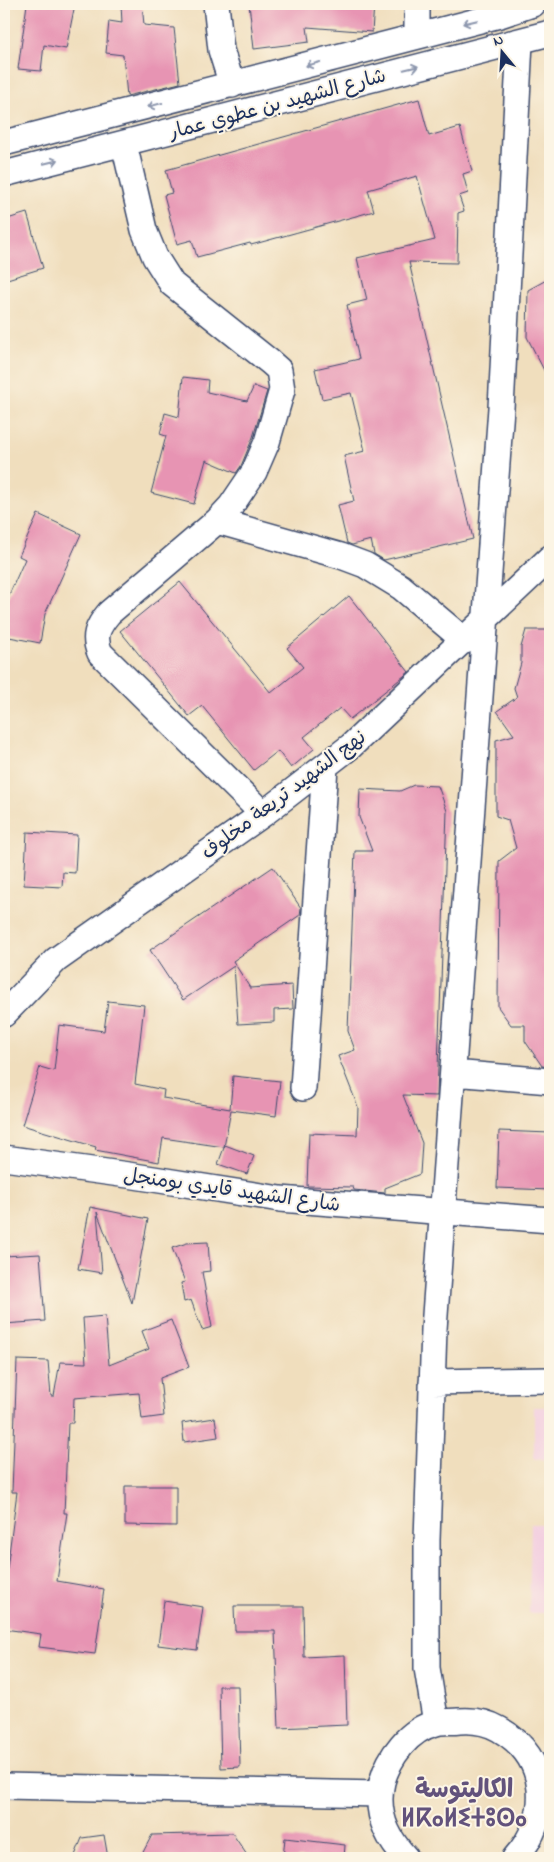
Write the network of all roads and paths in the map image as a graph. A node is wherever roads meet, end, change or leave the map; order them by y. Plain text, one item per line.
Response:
1 (216, 4) edge
2 (416, 4) edge
3 (533, 4) edge
4 (550, 33) edge
5 (417, 36) junction
6 (520, 42) junction
7 (232, 85) junction
8 (4, 143) edge
9 (124, 144) junction
10 (4, 174) edge
11 (217, 521) junction
12 (550, 558) edge
13 (485, 622) junction
14 (465, 641) junction
15 (324, 766) junction
16 (263, 814) junction
17 (4, 1014) edge
18 (453, 1073) junction
19 (550, 1081) edge
20 (303, 1088) dead end
21 (4, 1158) edge
22 (443, 1212) junction
23 (550, 1220) edge
24 (550, 1380) edge
25 (432, 1382) junction
26 (436, 1723) junction
27 (4, 1786) edge
28 (546, 1792) edge
29 (380, 1794) junction
30 (524, 1853) edge
31 (397, 1854) edge

1 - 7 street
2 - 5 street
3 -> 5 street, شارع الشهيد بن عطوي عمار
4 - 6 street, شارع الشهيد بن عطوي عمار
5 -> 7 street, شارع الشهيد بن عطوي عمار
9 -> 6 street, شارع الشهيد بن عطوي عمار
6 - 13 street
7 -> 8 street, شارع الشهيد بن عطوي عمار
10 -> 9 street, شارع الشهيد بن عطوي عمار
9 - 11 street
11 - 14 street
11 - 16 street
12 - 13 street, نهج الشهيد تريعة مخلوف
13 - 14 street, نهج الشهيد تريعة مخلوف
13 - 18 street
14 - 15 street, نهج الشهيد تريعة مخلوف
15 - 16 street, نهج الشهيد تريعة مخلوف
15 - 20 street
16 - 17 street, نهج الشهيد تريعة مخلوف
18 - 19 street
18 - 22 street
21 - 22 street, شارع الشهيد قايدي بومنجل
22 - 23 street, شارع الشهيد قايدي بومنجل
22 - 25 street
24 - 25 street
25 - 26 street
26 - 28 street
26 - 29 street
27 - 29 street
28 - 30 street
29 - 31 street

